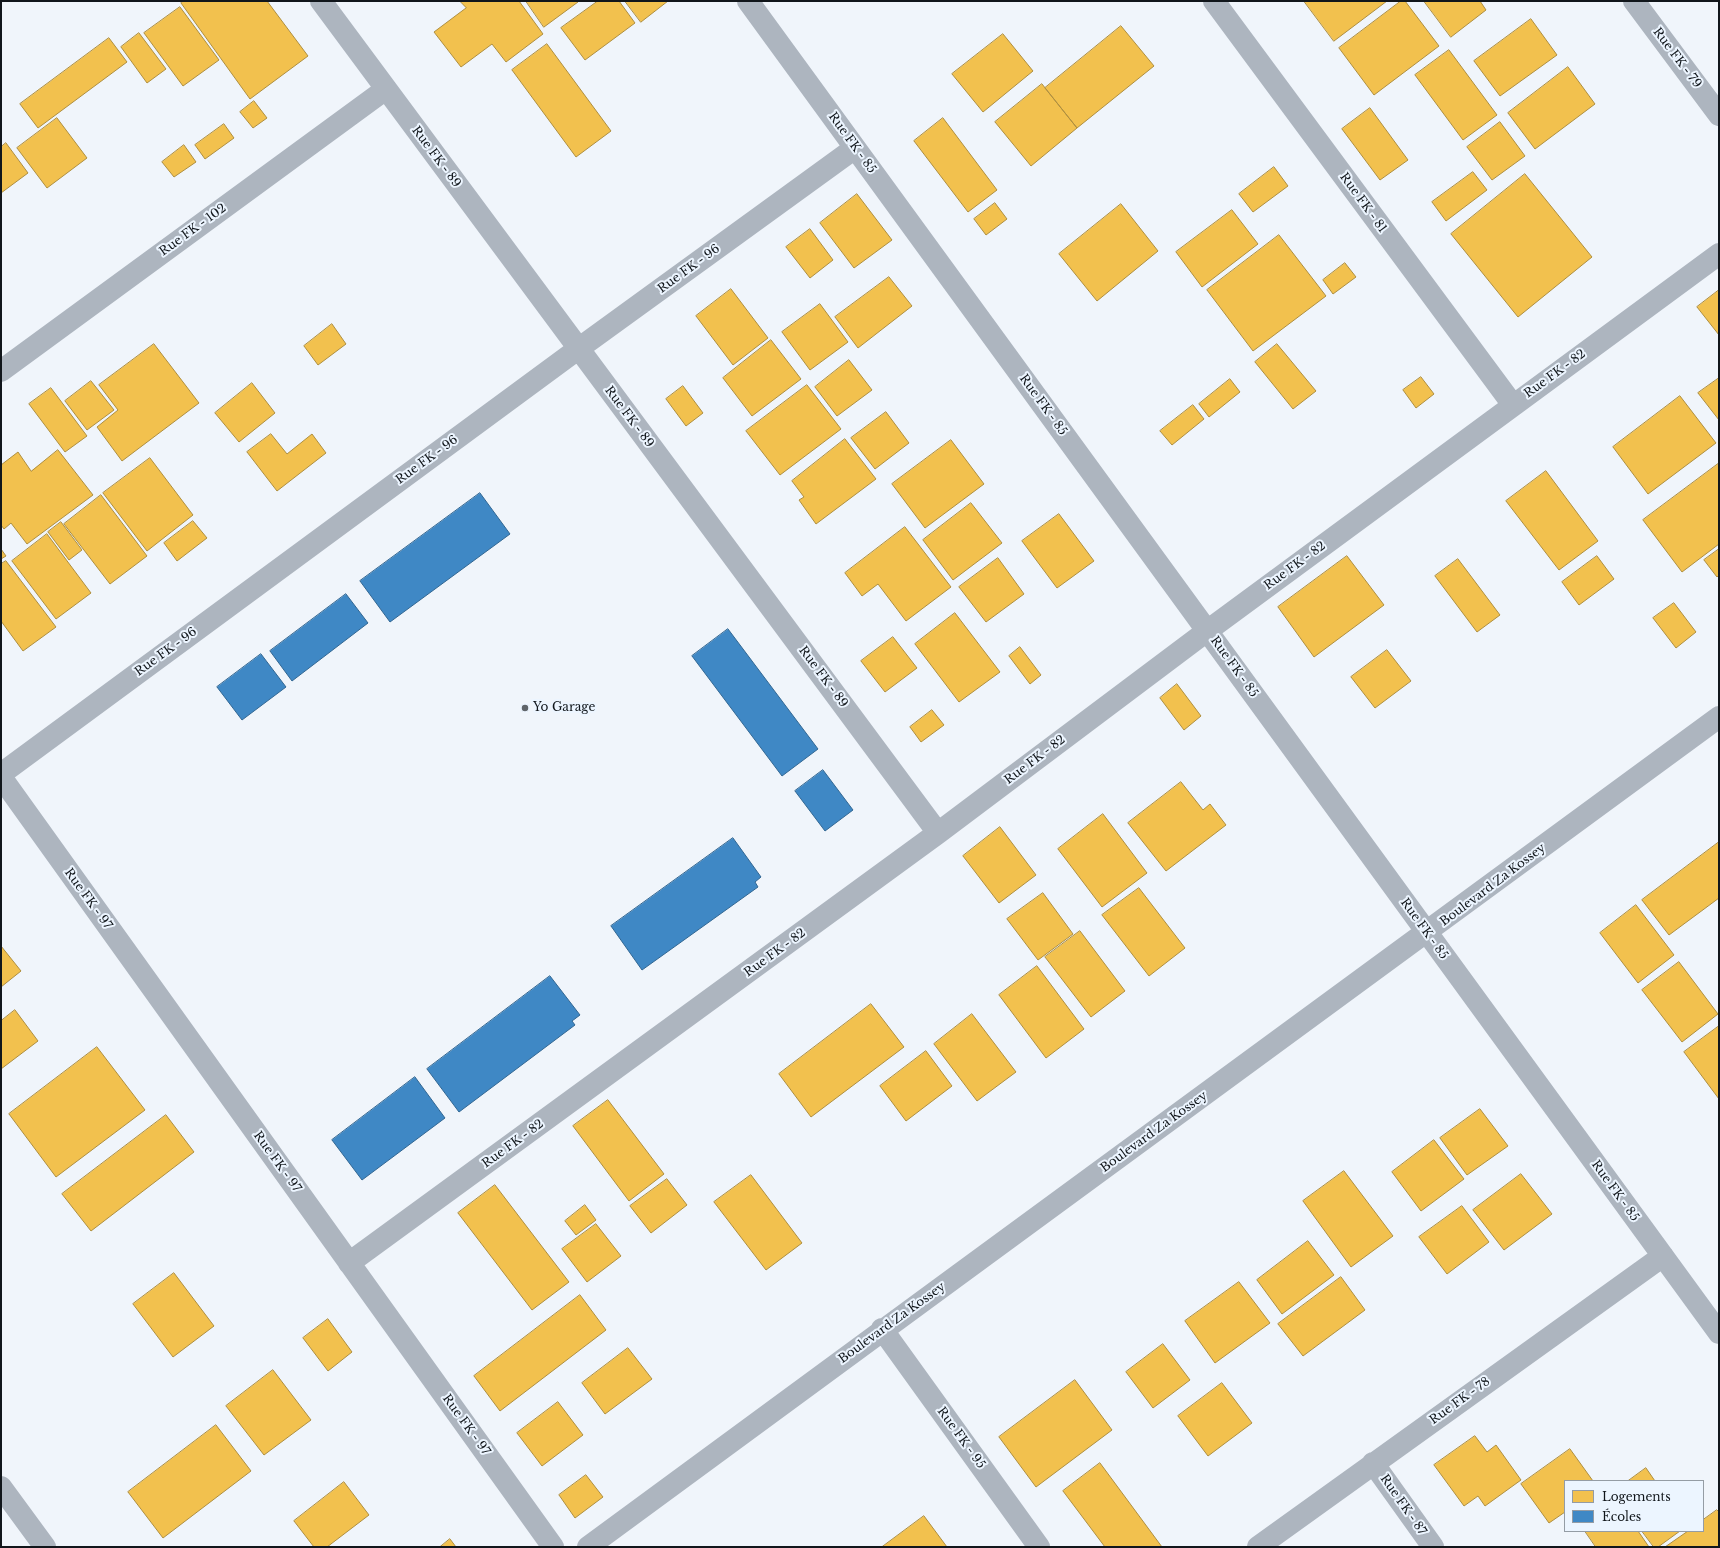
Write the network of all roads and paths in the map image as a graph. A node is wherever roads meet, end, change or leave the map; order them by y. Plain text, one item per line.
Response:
1 (321, 1) edge
2 (748, 1) edge
3 (1214, 1) edge
4 (1634, 1) edge
5 (386, 89) junction
6 (1719, 115) edge
7 (855, 148) junction
8 (1719, 254) edge
9 (578, 348) junction
10 (1, 371) edge
11 (1513, 405) junction
12 (1207, 631) junction
13 (1719, 718) edge
14 (1, 774) edge
15 (1, 777) edge
16 (938, 833) junction
17 (1428, 934) junction
18 (1663, 1256) junction
19 (349, 1263) junction
20 (882, 1330) junction
21 (1719, 1333) edge
22 (1373, 1463) junction
23 (1, 1487) edge
24 (45, 1547) edge
25 (553, 1547) edge
26 (588, 1547) edge
27 (1039, 1547) edge
28 (1258, 1547) edge
29 (1433, 1547) edge

1 - 5 street, Rue FK - 89
2 - 7 street, Rue FK - 85
3 - 11 street, Rue FK - 81
4 - 6 street, Rue FK - 79
5 - 9 street, Rue FK - 89
5 - 10 street, Rue FK - 102
7 - 9 street, Rue FK - 96
7 - 12 street, Rue FK - 85
8 - 11 street, Rue FK - 82
9 - 14 street, Rue FK - 96
9 - 16 street, Rue FK - 89
11 - 12 street, Rue FK - 82
12 - 16 street, Rue FK - 82
12 - 17 street, Rue FK - 85
13 - 17 street, Boulevard Za Kossey
15 - 19 street, Rue FK - 97
16 - 19 street, Rue FK - 82
17 - 18 street, Rue FK - 85
17 - 20 street, Boulevard Za Kossey
18 - 21 street, Rue FK - 85
18 - 22 street, Rue FK - 78
19 - 25 street, Rue FK - 97
20 - 26 street, Boulevard Za Kossey
20 - 27 street, Rue FK - 95
22 - 28 street, Rue FK - 78
22 - 29 street, Rue FK - 87
23 - 24 street

